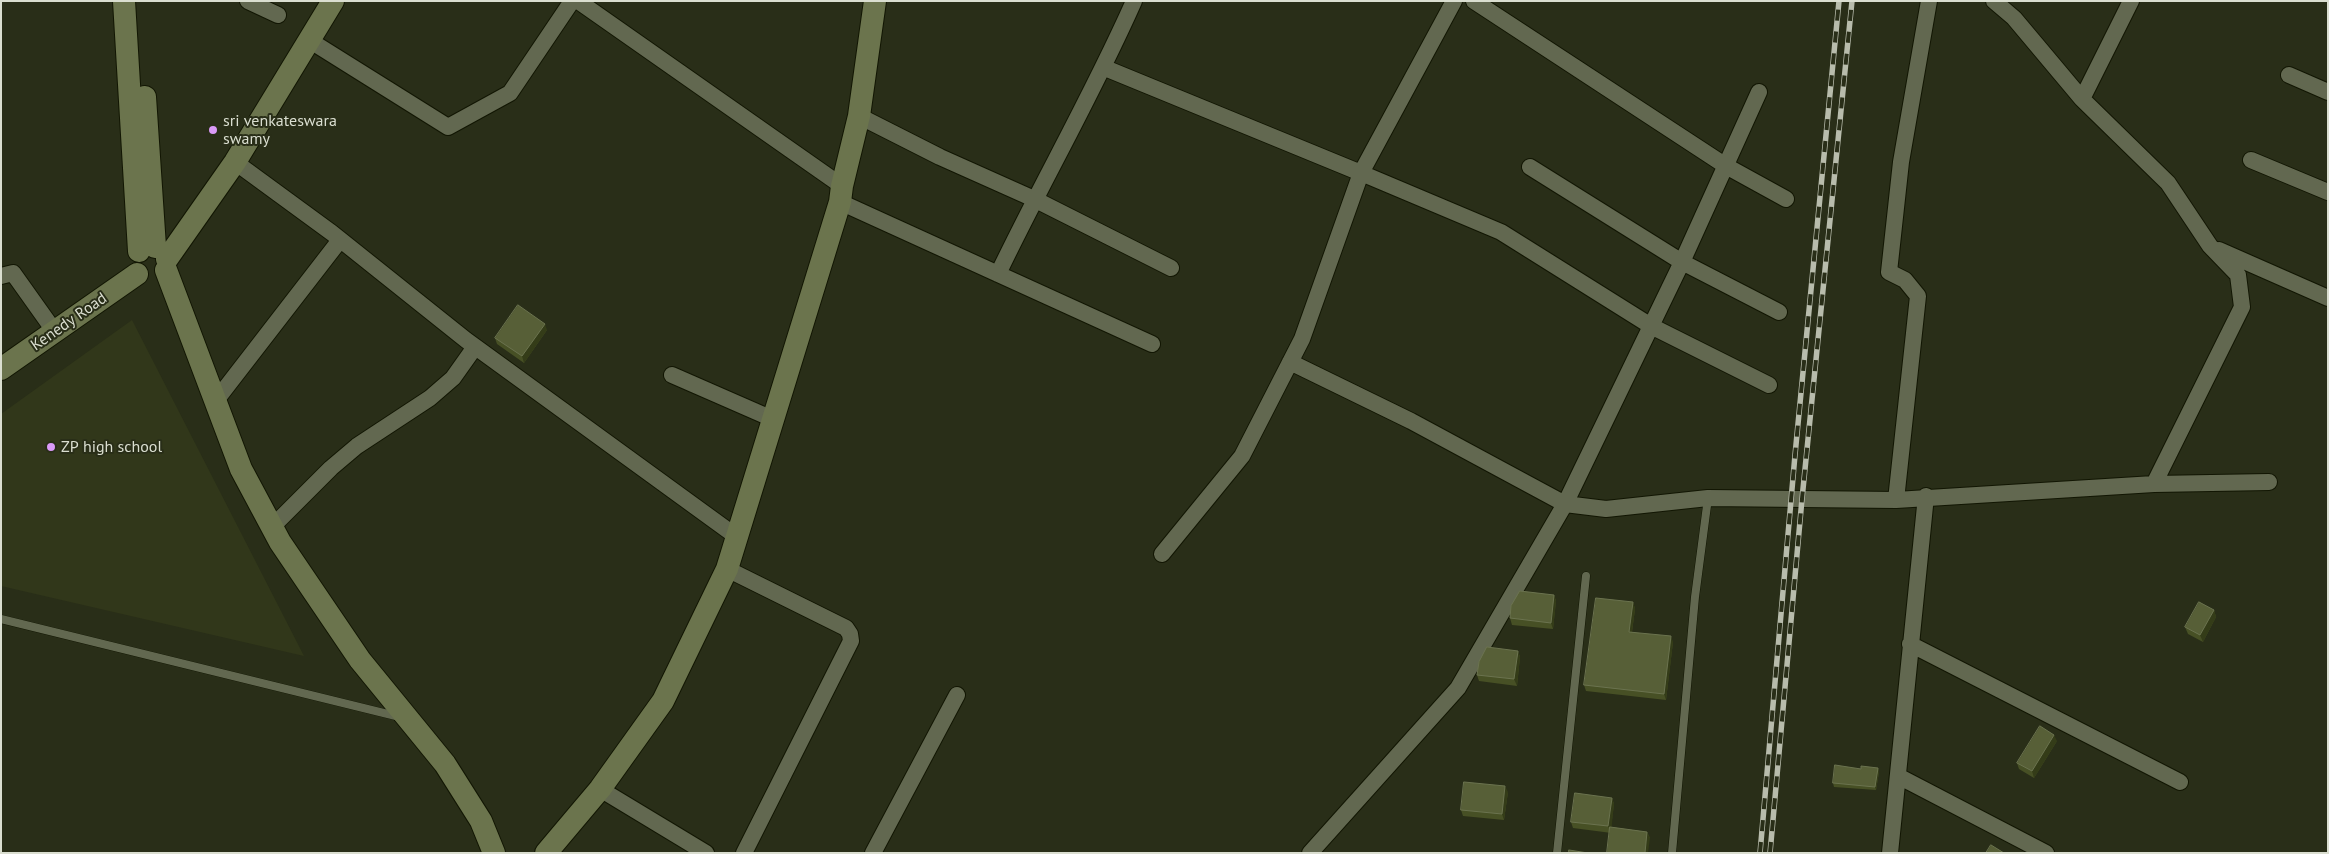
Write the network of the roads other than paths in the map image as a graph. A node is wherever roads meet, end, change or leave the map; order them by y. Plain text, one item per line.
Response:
1 (124, 1) edge
2 (139, 1) edge
3 (248, 1) edge
4 (333, 1) edge
5 (572, 1) edge
6 (578, 1) edge
7 (875, 1) edge
8 (1134, 1) edge
9 (1454, 1) edge
10 (1474, 1) edge
11 (1929, 1) edge
12 (1994, 1) edge
13 (2131, 1) edge
14 (278, 15) dead end
15 (309, 40) junction
16 (1105, 68) junction
17 (2290, 75) dead end
18 (1759, 92) dead end
19 (2328, 92) edge
20 (2082, 99) junction
21 (859, 116) junction
22 (2251, 160) dead end
23 (235, 162) junction
24 (1726, 166) junction
25 (1530, 167) dead end
26 (1361, 173) junction
27 (2328, 192) edge
28 (841, 194) junction
29 (1034, 199) junction
30 (1786, 199) dead end
31 (340, 240) junction
32 (2210, 246) junction
33 (157, 257) junction
34 (1682, 262) junction
35 (1171, 268) dead end
36 (998, 274) junction
37 (1, 276) edge
38 (2328, 298) edge
39 (1779, 312) dead end
40 (1651, 326) junction
41 (55, 332) junction
42 (1152, 344) dead end
43 (476, 347) junction
44 (1290, 362) junction
45 (1, 369) edge
46 (672, 375) dead end
47 (1769, 384) dead end
48 (214, 403) junction
49 (775, 420) junction
50 (2269, 482) dead end
51 (2154, 484) junction
52 (1926, 496) junction
53 (1708, 498) junction
54 (1896, 500) junction
55 (1565, 504) junction
56 (272, 527) junction
57 (737, 536) junction
58 (1162, 554) dead end
59 (727, 569) junction
60 (1586, 576) dead end
61 (1, 619) edge
62 (1910, 644) junction
63 (957, 695) dead end
64 (408, 719) junction
65 (1898, 776) junction
66 (2180, 782) dead end
67 (600, 789) junction
68 (494, 853) edge
69 (546, 853) edge
70 (706, 853) edge
71 (744, 853) edge
72 (873, 853) edge
73 (1310, 853) edge
74 (1557, 853) edge
75 (1672, 853) edge
76 (1890, 853) edge
77 (2046, 853) edge

1 - 33 street
2 - 33 street
3 - 14 street
4 - 15 street
5 - 15 street
6 - 28 street
7 - 21 street
8 - 16 street
9 - 26 street
10 - 24 street
11 - 54 street
12 - 20 street
13 - 20 street
15 - 23 street
16 - 26 street
16 - 29 street
17 - 19 street
18 - 24 street
20 - 32 street
21 - 28 street
21 - 29 street
22 - 27 street
23 - 31 street
23 - 33 street
24 - 30 street
24 - 34 street
25 - 34 street
26 - 40 street
26 - 44 street
28 - 36 street
28 - 49 street
29 - 35 street
29 - 36 street
31 - 43 street
31 - 48 street
32 - 38 street
32 - 51 street
33 - 41 street, Kenedy Road
33 - 48 street
34 - 39 street
34 - 40 street
36 - 42 street
37 - 41 street
40 - 47 street
40 - 55 street
41 - 45 street, Kenedy Road
43 - 56 street
43 - 57 street
44 - 55 street
44 - 58 street
46 - 49 street
48 - 56 street
49 - 57 street
50 - 51 street
51 - 52 street
52 - 54 street
52 - 62 street
53 - 54 street
53 - 55 street
53 - 75 lane
55 - 73 street
56 - 64 street
57 - 59 street
59 - 67 street
59 - 71 street
60 - 74 lane
61 - 64 lane
62 - 65 street
62 - 66 street
63 - 72 street
64 - 68 street
65 - 76 street
65 - 77 street
67 - 69 street
67 - 70 street

